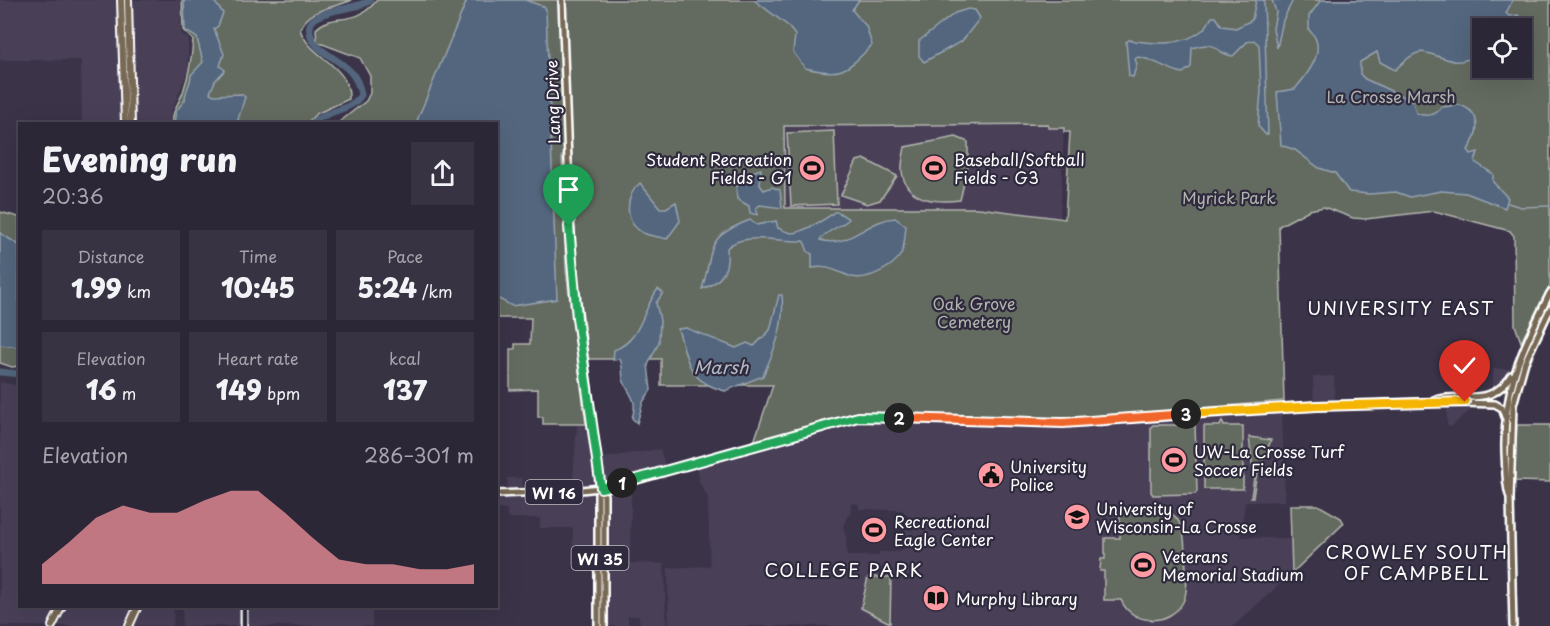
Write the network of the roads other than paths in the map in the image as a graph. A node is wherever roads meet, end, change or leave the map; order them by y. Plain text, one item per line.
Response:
1 (121, 0) edge
2 (128, 0) edge
3 (562, 0) edge
4 (129, 122) edge
5 (1550, 293) edge
6 (1550, 309) edge
7 (1515, 369) junction
8 (1489, 396) junction
9 (1510, 398) junction
10 (1430, 402) junction
11 (1486, 402) junction
12 (1505, 417) junction
13 (601, 490) junction
14 (498, 494) edge
15 (1510, 499) junction
16 (61, 608) edge
17 (137, 608) edge
18 (244, 608) edge
19 (52, 626) edge
20 (129, 626) edge
21 (244, 626) edge
22 (598, 626) edge
23 (604, 626) edge
24 (1513, 626) edge

1 - 4 highway
2 - 4 highway
3 - 13 main road, Lang Drive / WI 35
5 - 7 main road
6 - 9 main road
7 - 8 main road
7 - 9 main road
8 - 9 main road
8 - 10 main road
9 - 11 main road
9 - 12 main road
9 - 15 main road
10 - 11 main road, WI 16
10 - 13 main road, WI 16
11 - 12 main road
12 - 15 main road
13 - 14 main road, WI 16
13 - 22 main road, WI 35
13 - 23 main road, WI 35
15 - 24 main road
16 - 19 highway
17 - 20 highway
18 - 21 main road

